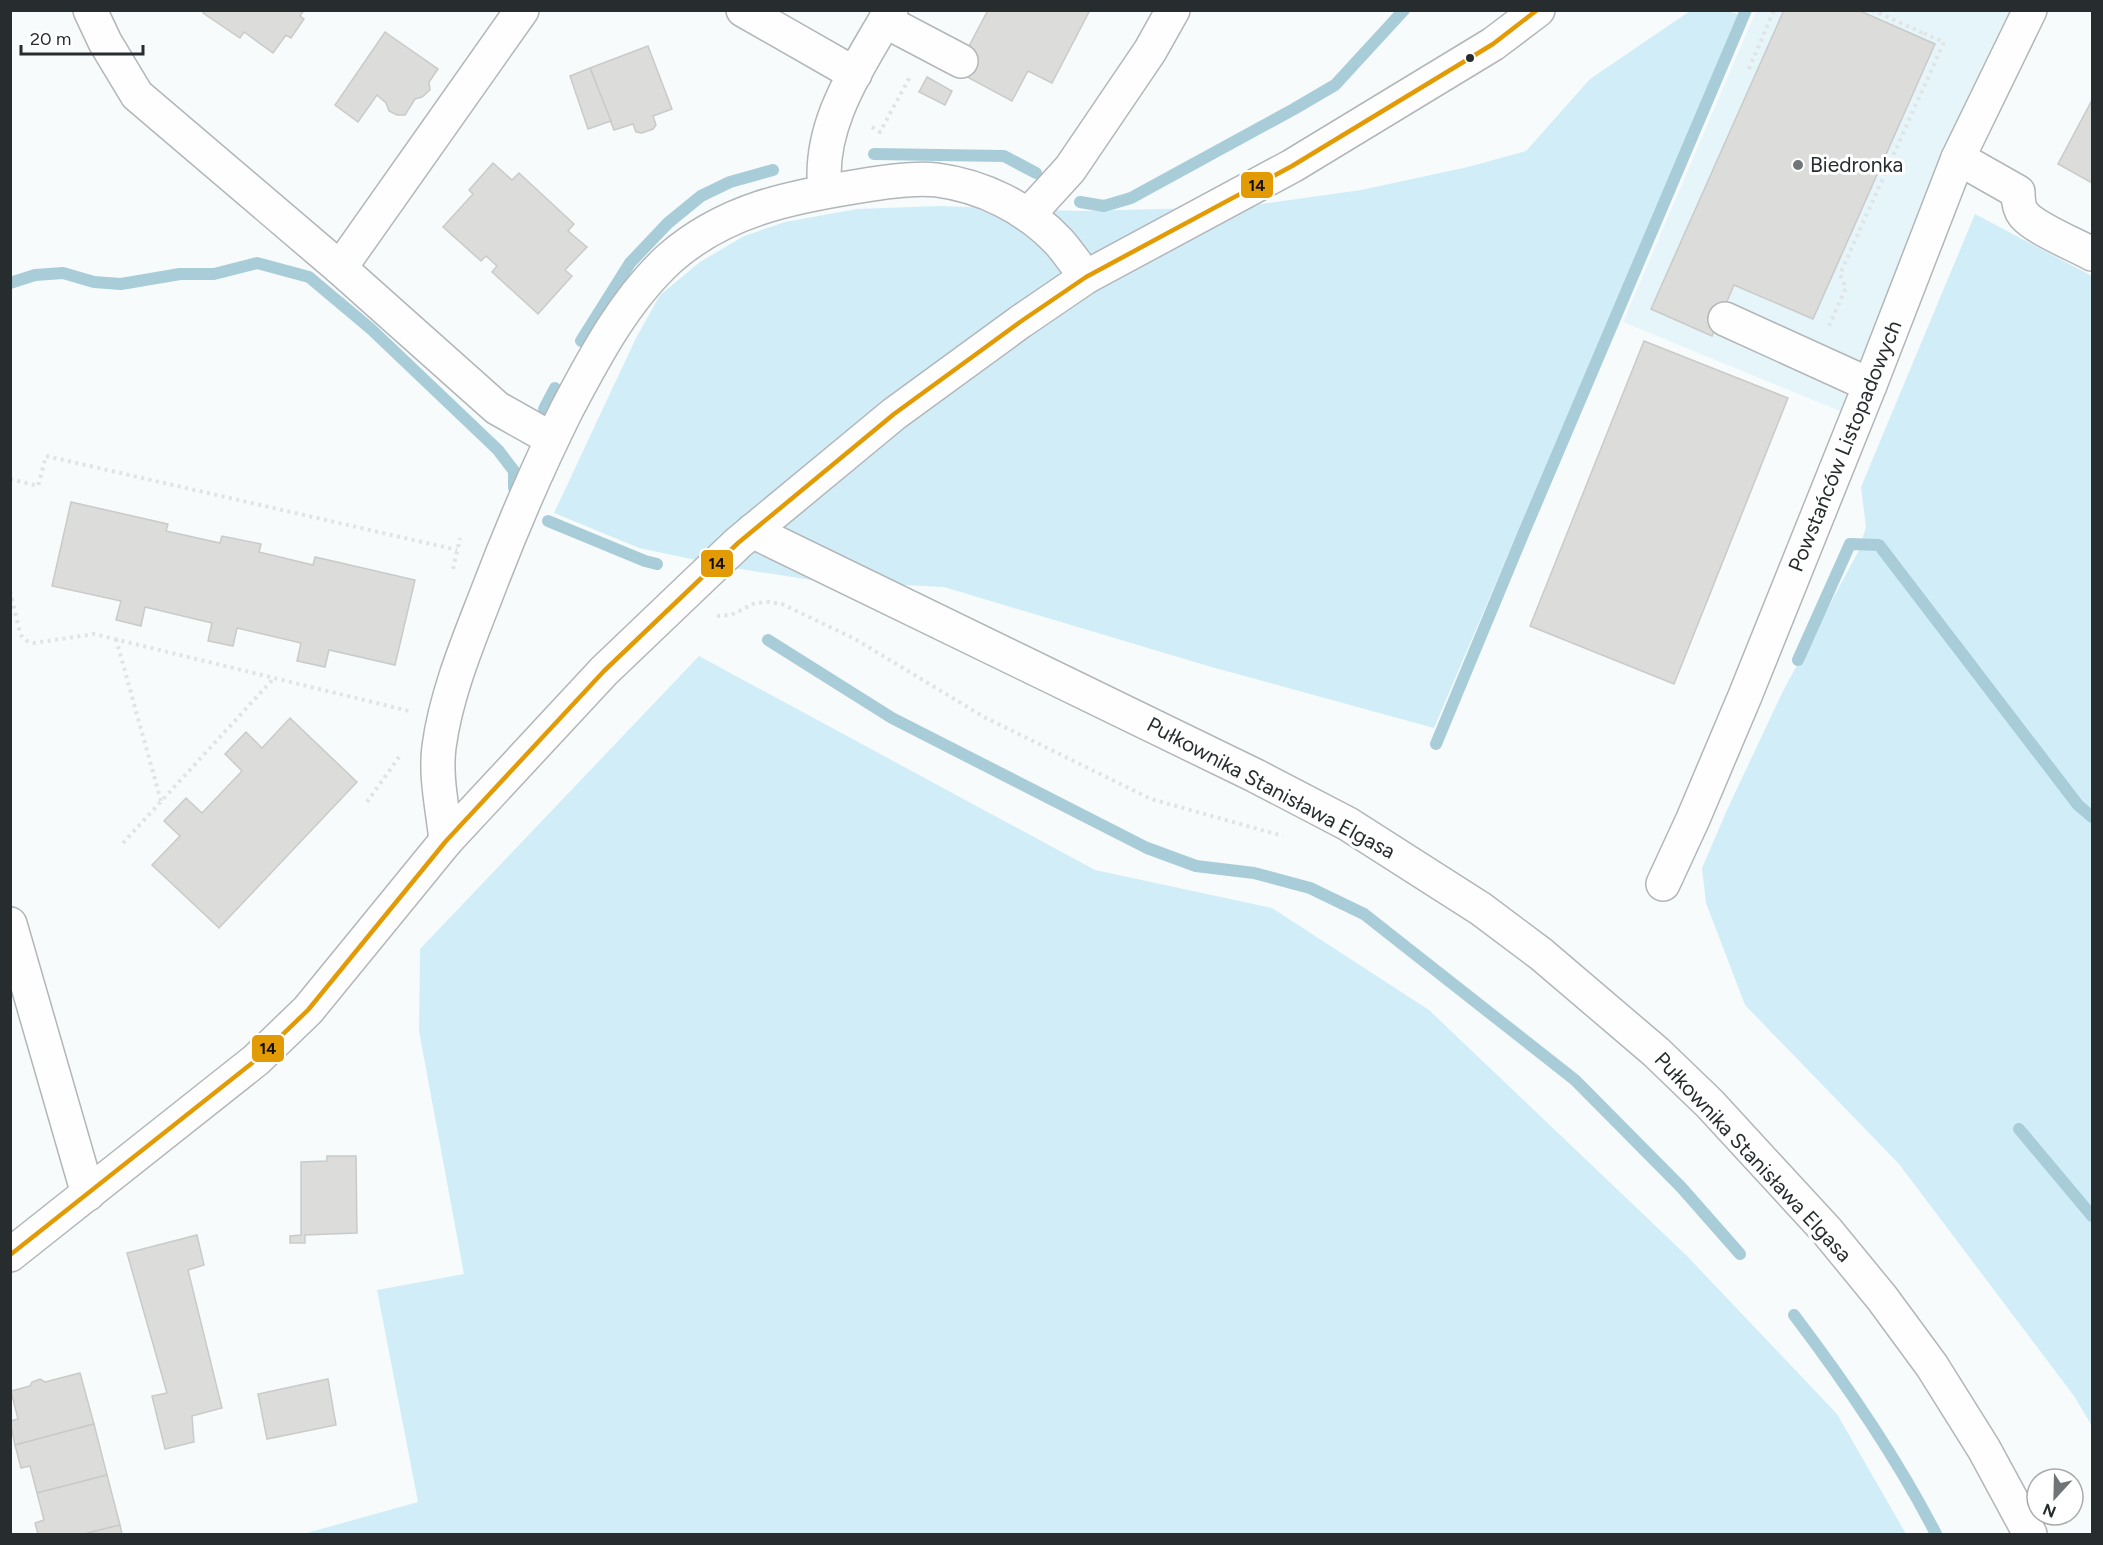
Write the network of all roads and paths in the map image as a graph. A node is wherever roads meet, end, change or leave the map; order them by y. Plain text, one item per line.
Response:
1 (90, 10) edge
2 (522, 10) edge
3 (743, 10) edge
4 (1173, 10) edge
5 (1538, 10) edge
6 (1774, 10) edge
7 (1872, 10) edge
8 (2021, 13) edge
9 (888, 16) edge
10 (961, 62) dead end
11 (1749, 69) dead end
12 (855, 74) junction
13 (1958, 158) junction
14 (825, 191) junction
15 (1028, 215) junction
16 (2092, 254) edge
17 (340, 268) junction
18 (1086, 277) junction
19 (1725, 320) dead end
20 (1814, 359) junction
21 (1870, 385) junction
22 (552, 439) junction
23 (10, 479) edge
24 (752, 531) junction
25 (457, 550) dead end
26 (10, 591) edge
27 (684, 595) junction
28 (116, 639) junction
29 (274, 678) junction
30 (418, 713) dead end
31 (161, 802) junction
32 (1293, 840) dead end
33 (446, 841) junction
34 (123, 843) dead end
35 (1663, 884) dead end
36 (10, 924) edge
37 (88, 1194) junction
38 (10, 1254) edge
39 (2030, 1534) edge

1 - 17 street
2 - 17 street
3 - 12 street
4 - 15 street
5 - 18 street
6 - 11 path
7 - 20 path
8 - 13 street, Powstańców Listopadowych
9 - 10 street
9 - 12 street
12 - 14 street
13 - 16 street
13 - 21 street, Powstańców Listopadowych
14 - 15 street
14 - 22 street
15 - 18 street
17 - 22 street
18 - 24 street
19 - 20 street
20 - 21 street
21 - 35 street, Powstańców Listopadowych
22 - 33 street
23 - 25 path
24 - 27 street
24 - 39 street, Pułkownika Stanisława Elgasa
26 - 28 path
27 - 32 path
27 - 33 street
28 - 29 path
28 - 31 path
29 - 30 path
29 - 31 path
31 - 34 path
33 - 37 street
36 - 37 street
37 - 38 street

